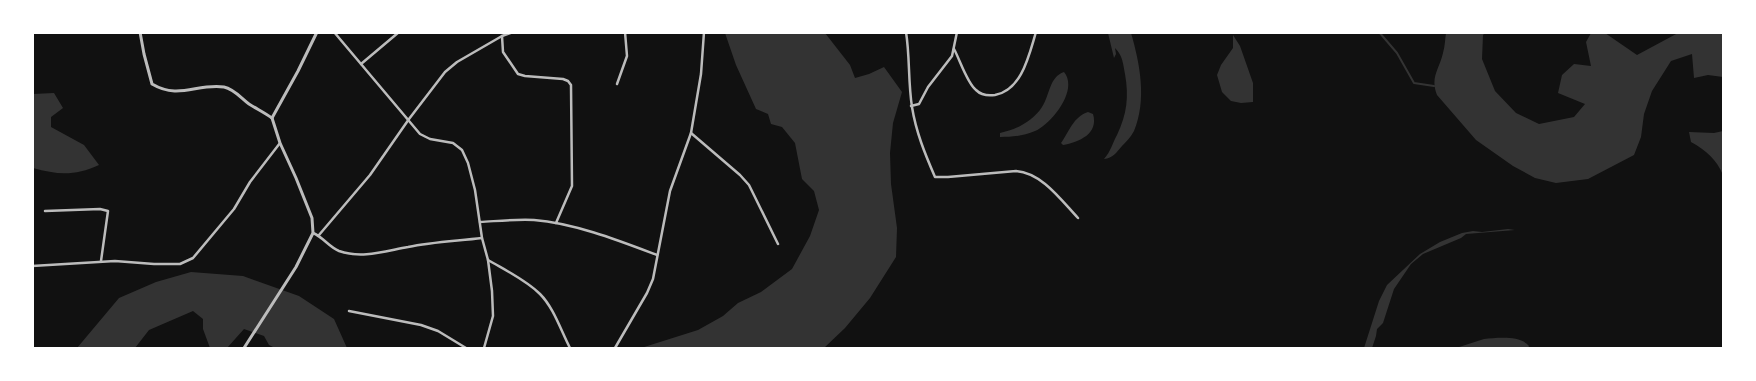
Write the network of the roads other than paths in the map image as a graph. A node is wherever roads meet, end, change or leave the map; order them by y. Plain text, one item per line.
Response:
1 (140, 32) edge
2 (317, 32) edge
3 (334, 32) edge
4 (399, 32) edge
5 (513, 32) edge
6 (625, 32) edge
7 (704, 32) edge
8 (906, 32) edge
9 (957, 32) edge
10 (1036, 32) edge
11 (502, 36) junction
12 (954, 49) junction
13 (361, 64) junction
14 (617, 84) dead end
15 (911, 106) junction
16 (272, 118) junction
17 (409, 119) junction
18 (691, 133) junction
19 (280, 143) junction
20 (45, 211) dead end
21 (1078, 218) dead end
22 (480, 222) junction
23 (556, 223) junction
24 (314, 233) junction
25 (319, 236) junction
26 (482, 238) junction
27 (778, 244) dead end
28 (657, 255) junction
29 (488, 260) junction
30 (101, 261) junction
31 (32, 266) edge
32 (349, 311) dead end
33 (244, 348) edge
34 (465, 348) edge
35 (484, 348) edge
36 (570, 348) edge
37 (615, 348) edge

1 - 16 street
2 - 16 street
3 - 13 street
4 - 13 street
5 - 11 street
6 - 14 street
7 - 18 street
8 - 15 street
9 - 12 street
10 - 12 street
11 - 17 street
11 - 23 street
12 - 15 street
13 - 17 street
15 - 21 street
16 - 19 street
17 - 22 street
17 - 25 street
18 - 27 street
18 - 28 street
19 - 24 street
19 - 30 street
20 - 30 street
22 - 23 street
22 - 26 street
23 - 28 street
24 - 25 street
24 - 33 street
25 - 26 street
26 - 29 street
28 - 37 street
29 - 35 street
29 - 36 street
30 - 31 street
32 - 34 street

